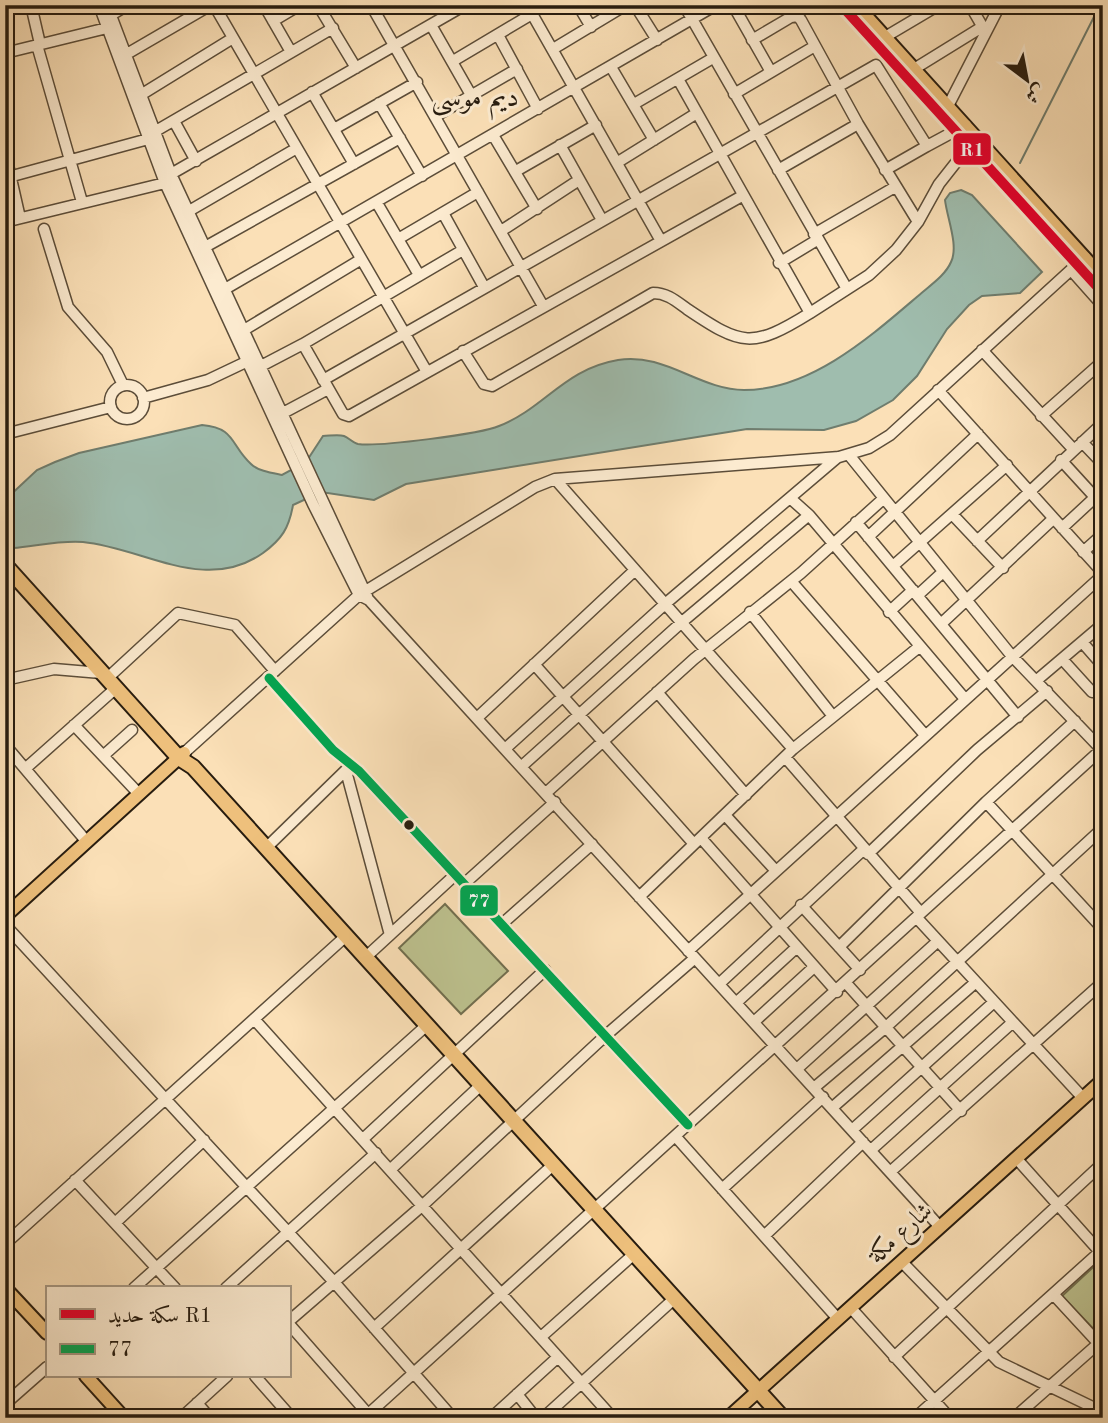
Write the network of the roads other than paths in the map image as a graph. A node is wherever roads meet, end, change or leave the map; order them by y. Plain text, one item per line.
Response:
1 (31, 5) edge
2 (99, 5) edge
3 (128, 5) edge
4 (212, 5) edge
5 (264, 5) edge
6 (300, 5) edge
7 (318, 5) edge
8 (466, 5) edge
9 (578, 5) edge
10 (626, 5) edge
11 (635, 5) edge
12 (684, 5) edge
13 (716, 5) edge
14 (733, 5) edge
15 (806, 5) edge
16 (856, 5) edge
17 (939, 5) edge
18 (970, 5) edge
19 (1000, 5) edge
20 (373, 6) edge
21 (109, 10) edge
22 (529, 10) edge
23 (797, 16) junction
24 (692, 19) junction
25 (273, 21) junction
26 (431, 25) junction
27 (590, 27) junction
28 (107, 28) junction
29 (332, 28) junction
30 (984, 31) junction
31 (498, 35) junction
32 (885, 37) junction
33 (233, 38) junction
34 (656, 40) junction
35 (752, 40) junction
36 (39, 45) junction
37 (395, 46) junction
38 (815, 46) junction
39 (553, 49) junction
40 (291, 52) junction
41 (5, 53) edge
42 (125, 55) junction
43 (713, 58) junction
44 (453, 61) junction
45 (611, 67) junction
46 (356, 68) junction
47 (517, 69) junction
48 (915, 69) junction
49 (771, 72) junction
50 (255, 74) junction
51 (678, 79) junction
52 (417, 82) junction
53 (837, 87) junction
54 (574, 88) junction
55 (312, 92) junction
56 (734, 94) junction
57 (471, 95) junction
58 (139, 96) junction
59 (379, 103) junction
60 (634, 104) junction
61 (948, 106) junction
62 (538, 108) junction
63 (277, 113) junction
64 (697, 113) junction
65 (436, 116) junction
66 (174, 121) junction
67 (858, 124) junction
68 (596, 125) junction
69 (966, 125) junction
70 (334, 129) junction
71 (756, 132) junction
72 (493, 135) junction
73 (152, 136) junction
74 (976, 137) junction
75 (400, 138) junction
76 (654, 140) junction
77 (560, 145) junction
78 (927, 146) junction
79 (297, 148) junction
80 (5, 152) edge
81 (720, 153) junction
82 (456, 155) junction
83 (72, 160) junction
84 (196, 161) junction
85 (618, 162) junction
86 (354, 164) junction
87 (778, 170) junction
88 (885, 170) junction
89 (516, 171) junction
90 (422, 176) junction
91 (8, 177) edge
92 (168, 178) junction
93 (579, 180) junction
94 (317, 185) junction
95 (895, 187) junction
96 (478, 192) junction
97 (743, 195) junction
98 (639, 199) junction
99 (82, 202) junction
100 (377, 203) junction
101 (537, 209) junction
102 (189, 211) junction
103 (443, 213) junction
104 (20, 218) junction
105 (602, 220) junction
106 (5, 222) edge
107 (918, 222) junction
108 (340, 224) junction
109 (44, 229) dead end
110 (501, 231) junction
111 (815, 237) junction
112 (398, 239) junction
113 (661, 241) junction
114 (205, 247) junction
115 (463, 250) junction
116 (1085, 257) junction
117 (360, 260) junction
118 (779, 262) junction
119 (521, 265) junction
120 (1071, 270) junction
121 (419, 275) junction
122 (1103, 278) edge
123 (484, 287) junction
124 (225, 289) junction
125 (847, 289) junction
126 (383, 297) junction
127 (543, 306) junction
128 (1103, 306) edge
129 (810, 313) junction
130 (244, 330) junction
131 (404, 333) junction
132 (303, 344) junction
133 (982, 350) junction
134 (463, 352) junction
135 (248, 361) junction
136 (1103, 361) edge
137 (261, 366) junction
138 (427, 372) junction
139 (123, 385) junction
140 (326, 385) junction
141 (938, 390) junction
142 (143, 398) junction
143 (111, 407) junction
144 (283, 413) junction
145 (1041, 416) junction
146 (1103, 423) edge
147 (5, 434) edge
148 (978, 434) junction
149 (1082, 442) junction
150 (1074, 450) junction
151 (297, 456) junction
152 (844, 456) junction
153 (1061, 460) junction
154 (1103, 464) edge
155 (1007, 465) junction
156 (555, 479) junction
157 (1031, 492) junction
158 (1099, 494) edge
159 (790, 498) junction
160 (883, 499) junction
161 (1103, 506) edge
162 (894, 512) junction
163 (952, 514) junction
164 (809, 515) junction
165 (1053, 519) junction
166 (856, 522) junction
167 (1062, 528) junction
168 (1103, 534) edge
169 (868, 537) junction
170 (977, 541) junction
171 (920, 543) junction
172 (832, 545) junction
173 (1083, 552) junction
174 (7, 561) edge
175 (894, 566) junction
176 (1003, 568) junction
177 (635, 571) junction
178 (943, 572) junction
179 (1103, 574) edge
180 (791, 581) junction
181 (915, 593) junction
182 (365, 595) junction
183 (966, 601) junction
184 (665, 604) junction
185 (750, 612) junction
186 (889, 612) junction
187 (682, 622) junction
188 (942, 623) junction
189 (1103, 624) edge
190 (1082, 642) junction
191 (919, 647) junction
192 (706, 649) junction
193 (1011, 655) junction
194 (1062, 659) junction
195 (534, 664) junction
196 (1103, 666) edge
197 (272, 674) junction
198 (988, 677) junction
199 (110, 678) junction
200 (5, 680) edge
201 (876, 680) junction
202 (1037, 680) junction
203 (1047, 691) junction
204 (1103, 691) edge
205 (657, 692) junction
206 (565, 695) junction
207 (965, 699) junction
208 (580, 712) junction
209 (832, 715) junction
210 (478, 717) junction
211 (1018, 717) junction
212 (1075, 721) junction
213 (74, 725) junction
214 (132, 730) dead end
215 (925, 735) junction
216 (604, 740) junction
217 (5, 745) edge
218 (506, 748) junction
219 (793, 749) junction
220 (1102, 749) edge
221 (103, 756) junction
222 (785, 757) junction
223 (184, 758) junction
224 (522, 766) junction
225 (26, 768) junction
226 (349, 768) junction
227 (547, 792) junction
228 (139, 794) junction
229 (746, 795) junction
230 (555, 802) junction
231 (986, 802) junction
232 (725, 815) junction
233 (837, 817) junction
234 (1103, 828) edge
235 (1013, 831) junction
236 (698, 841) junction
237 (87, 842) junction
238 (592, 844) junction
239 (266, 848) junction
240 (866, 851) junction
241 (776, 871) junction
242 (1052, 874) junction
243 (455, 875) junction
244 (464, 884) junction
245 (898, 887) junction
246 (750, 893) junction
247 (639, 897) junction
248 (801, 905) junction
249 (1103, 911) edge
250 (919, 915) junction
251 (5, 916) edge
252 (1094, 919) junction
253 (502, 924) junction
254 (5, 925) edge
255 (779, 926) junction
256 (1103, 929) edge
257 (390, 935) junction
258 (346, 936) junction
259 (938, 941) junction
260 (797, 947) junction
261 (839, 947) junction
262 (691, 955) junction
263 (367, 956) junction
264 (957, 962) junction
265 (814, 967) junction
266 (545, 970) junction
267 (860, 971) junction
268 (976, 982) junction
269 (1103, 982) edge
270 (719, 983) junction
271 (846, 983) junction
272 (837, 992) junction
273 (737, 1002) junction
274 (994, 1002) junction
275 (867, 1007) junction
276 (254, 1019) junction
277 (755, 1021) junction
278 (1013, 1022) junction
279 (427, 1025) junction
280 (886, 1027) junction
281 (605, 1036) junction
282 (776, 1044) junction
283 (1034, 1045) junction
284 (903, 1048) junction
285 (454, 1054) junction
286 (798, 1068) junction
287 (922, 1068) junction
288 (1103, 1080) edge
289 (482, 1084) junction
290 (815, 1087) junction
291 (941, 1089) junction
292 (824, 1097) junction
293 (1083, 1098) junction
294 (167, 1100) junction
295 (833, 1107) junction
296 (334, 1108) junction
297 (961, 1111) junction
298 (514, 1119) junction
299 (688, 1125) junction
300 (852, 1130) junction
301 (676, 1137) junction
302 (363, 1139) junction
303 (204, 1140) junction
304 (863, 1142) junction
305 (871, 1150) junction
306 (376, 1153) junction
307 (1016, 1158) junction
308 (1103, 1163) edge
309 (554, 1164) junction
310 (391, 1169) junction
311 (890, 1172) junction
312 (75, 1180) junction
313 (247, 1189) junction
314 (722, 1189) junction
315 (423, 1205) junction
316 (1057, 1205) junction
317 (595, 1209) junction
318 (115, 1223) junction
319 (940, 1227) junction
320 (287, 1233) junction
321 (764, 1236) junction
322 (5, 1244) edge
323 (461, 1249) junction
324 (1101, 1250) edge
325 (634, 1254) junction
326 (902, 1262) junction
327 (157, 1267) junction
328 (334, 1282) junction
329 (136, 1286) edge
330 (174, 1286) edge
331 (228, 1286) edge
332 (5, 1288) edge
333 (501, 1294) junction
334 (1054, 1295) junction
335 (675, 1298) junction
336 (851, 1308) junction
337 (947, 1309) junction
338 (838, 1319) junction
339 (290, 1321) edge
340 (290, 1323) edge
341 (374, 1328) junction
342 (46, 1332) edge
343 (541, 1337) junction
344 (1101, 1345) edge
345 (988, 1354) junction
346 (558, 1357) junction
347 (894, 1357) junction
348 (46, 1368) edge
349 (414, 1373) junction
350 (88, 1378) edge
351 (225, 1378) edge
352 (257, 1378) edge
353 (582, 1383) junction
354 (1049, 1387) junction
355 (757, 1391) junction
356 (517, 1395) junction
357 (934, 1401) junction
358 (197, 1403) junction
359 (5, 1404) edge
360 (1103, 1412) edge
361 (366, 1416) edge
362 (124, 1418) edge
363 (181, 1418) edge
364 (210, 1418) edge
365 (292, 1418) edge
366 (453, 1418) edge
367 (491, 1418) edge
368 (536, 1418) edge
369 (543, 1418) edge
370 (613, 1418) edge
371 (728, 1418) edge
372 (783, 1418) edge
373 (915, 1418) edge
374 (950, 1418) edge
375 (1014, 1418) edge

1 - 36 street
2 - 28 street
3 - 21 street
4 - 33 street
4 - 42 street
5 - 25 street
6 - 25 street
7 - 29 street
8 - 26 street
9 - 27 street
10 - 27 street
11 - 34 street
12 - 24 street
13 - 24 street
14 - 35 street
15 - 23 street
16 - 32 main road
17 - 32 street
18 - 30 street
19 - 30 street
20 - 37 street
21 - 42 street
22 - 31 street
22 - 39 street
23 - 35 street
23 - 38 street
24 - 34 street
24 - 43 street
25 - 40 street
26 - 37 street
26 - 44 street
27 - 39 street
28 - 36 street
28 - 73 street
29 - 40 street
29 - 46 street
30 - 48 street
30 - 61 street
31 - 44 street
31 - 47 street
32 - 48 main road
33 - 50 street
33 - 58 street
34 - 45 street
35 - 49 street
36 - 41 street
36 - 83 street
37 - 46 street
37 - 52 street
38 - 49 street
38 - 53 street
39 - 54 street
40 - 50 street
42 - 58 street
43 - 51 street
43 - 56 street
44 - 57 street
45 - 54 street
45 - 60 street
46 - 55 street
47 - 57 street
47 - 62 street
48 - 61 main road
49 - 56 street
50 - 63 street
50 - 66 street
51 - 60 street
51 - 64 street
52 - 59 street
52 - 65 street
53 - 67 street
53 - 71 street
53 - 78 street
54 - 62 street
54 - 68 street
55 - 63 street
55 - 70 street
56 - 71 street
57 - 65 street
58 - 73 street
59 - 70 street
59 - 75 street
60 - 76 street
61 - 69 main road
62 - 72 street
63 - 79 street
63 - 84 street
64 - 76 street
64 - 81 street
65 - 82 street
66 - 73 street
66 - 84 street
67 - 87 street
67 - 88 street
68 - 77 street
68 - 85 street
69 - 74 main road
69 - 78 street
70 - 86 street
71 - 81 street
71 - 87 street
72 - 82 street
72 - 89 street
73 - 83 street
73 - 92 street
74 - 107 street
74 - 116 main road
75 - 86 street
75 - 90 street
76 - 85 street
77 - 89 street
77 - 93 street
78 - 88 street
79 - 94 street
79 - 102 street
80 - 91 street
81 - 97 street
81 - 98 street
82 - 90 street
82 - 96 street
83 - 91 street
83 - 99 street
84 - 92 street
85 - 98 street
86 - 94 street
87 - 111 street
88 - 95 street
89 - 101 street
90 - 100 street
91 - 104 street
92 - 99 street
92 - 102 street
92 - 135 street
93 - 101 street
93 - 105 street
94 - 108 street
94 - 114 street
95 - 107 street
95 - 111 street
96 - 103 street
96 - 110 street
97 - 113 street
97 - 118 street
98 - 105 street
98 - 113 street
99 - 104 street
100 - 108 street
100 - 112 street
101 - 110 street
102 - 114 street
103 - 112 street
103 - 115 street
104 - 106 street
105 - 119 street
107 - 125 street
108 - 117 street
108 - 124 street
109 - 139 street
110 - 119 street
111 - 118 street
111 - 125 street
112 - 121 street
113 - 127 street
114 - 124 street
115 - 121 street
115 - 123 street
116 - 120 street
116 - 122 main road
117 - 126 street
117 - 130 street
118 - 129 street
119 - 123 street
119 - 127 street
120 - 128 street
120 - 133 street
121 - 126 street
123 - 131 street
124 - 130 street
125 - 129 street
126 - 131 street
126 - 132 street
127 - 134 street
129 - 134 street
130 - 137 street
131 - 138 street
131 - 140 street
132 - 137 street
132 - 140 street
133 - 141 street
133 - 145 street
134 - 138 street
135 - 142 street
135 - 151 street
136 - 145 street
137 - 144 street
138 - 140 street
139 - 142 street
139 - 143 street
140 - 144 street
141 - 148 street
141 - 152 street
142 - 143 street
143 - 147 street
144 - 151 street
145 - 150 street
146 - 149 street
148 - 155 street
148 - 162 street
149 - 150 street
149 - 154 street
150 - 153 street
151 - 182 street
152 - 156 street
152 - 159 street
152 - 160 street
153 - 157 street
153 - 158 street
155 - 157 street
155 - 163 street
156 - 177 street
156 - 182 street
157 - 165 street
157 - 170 street
158 - 161 street
158 - 167 street
159 - 164 street
159 - 184 street
160 - 162 street
160 - 166 street
162 - 169 street
162 - 171 street
163 - 170 street
163 - 171 street
164 - 172 street
164 - 187 street
165 - 167 street
165 - 176 street
166 - 169 street
166 - 172 street
167 - 173 street
168 - 173 street
169 - 175 street
170 - 176 street
171 - 175 street
171 - 178 street
172 - 180 street
172 - 186 street
173 - 179 street
174 - 199 highway
175 - 181 street
176 - 183 street
177 - 184 street
177 - 195 street
178 - 181 street
178 - 183 street
179 - 193 street
180 - 185 street
180 - 201 street
181 - 186 street
181 - 188 street
182 - 197 street
182 - 210 street
183 - 188 street
183 - 193 street
184 - 187 street
184 - 206 street
185 - 192 street
185 - 209 street
186 - 191 street
187 - 192 street
187 - 208 street
188 - 198 street
189 - 190 street
190 - 194 street
190 - 196 street
191 - 201 street
191 - 207 street
192 - 205 street
192 - 219 street
193 - 198 street
193 - 202 street
194 - 202 street
194 - 204 street
195 - 206 street
195 - 210 street
197 - 199 street
197 - 223 street
197 - 226 street
198 - 207 street
198 - 211 street
199 - 200 street
199 - 213 street
199 - 223 highway
201 - 209 street
201 - 215 street
202 - 203 street
203 - 211 street
203 - 212 street
205 - 216 street
205 - 229 street
206 - 208 street
206 - 218 street
207 - 215 street
208 - 216 street
208 - 224 street
209 - 219 street
210 - 218 street
211 - 240 street
212 - 220 street
212 - 231 street
213 - 221 street
213 - 225 street
214 - 221 street
215 - 233 street
216 - 227 street
216 - 236 street
217 - 225 street
218 - 224 street
219 - 222 street
220 - 235 street
221 - 228 street
222 - 229 street
222 - 233 street
223 - 228 main road
223 - 239 highway
224 - 227 street
225 - 237 street
226 - 239 street
226 - 243 street
226 - 257 street
227 - 230 street
228 - 237 main road
229 - 232 street
230 - 238 street
230 - 244 street
231 - 235 street
231 - 245 street
232 - 236 street
232 - 241 street
233 - 240 street
233 - 241 street
234 - 242 street
235 - 242 street
235 - 250 street
236 - 246 street
236 - 247 street
237 - 251 main road
238 - 247 street
238 - 253 street
239 - 258 highway
240 - 245 street
240 - 248 street
241 - 246 street
242 - 252 street
242 - 264 street
243 - 244 street
243 - 257 street
244 - 253 street
245 - 250 street
245 - 261 street
246 - 255 street
246 - 262 street
247 - 262 street
248 - 255 street
248 - 261 street
249 - 252 street
250 - 259 street
250 - 267 street
252 - 256 street
253 - 266 street
254 - 294 street
255 - 260 street
255 - 270 street
257 - 263 street
258 - 263 highway
258 - 276 street
259 - 264 street
259 - 275 street
260 - 265 street
260 - 273 street
261 - 267 street
262 - 270 street
262 - 281 street
263 - 279 highway
264 - 268 street
264 - 280 street
265 - 272 street
265 - 277 street
266 - 281 street
266 - 285 street
267 - 271 street
268 - 274 street
268 - 284 street
269 - 283 street
270 - 273 street
271 - 272 street
271 - 275 street
272 - 282 street
273 - 277 street
274 - 278 street
274 - 287 street
275 - 280 street
275 - 286 street
276 - 294 street
276 - 296 street
277 - 282 street
278 - 283 street
278 - 291 street
279 - 285 highway
279 - 296 street
280 - 284 street
280 - 290 street
281 - 298 street
281 - 299 street
282 - 286 street
282 - 299 street
283 - 293 street
283 - 297 street
284 - 287 street
284 - 295 street
285 - 289 highway
285 - 302 street
286 - 290 street
287 - 291 street
287 - 300 street
288 - 293 main road, شارع مكة
289 - 298 highway
289 - 310 street
290 - 292 street
291 - 297 street
291 - 305 street
292 - 295 street
292 - 314 street
293 - 307 main road, شارع مكة
294 - 303 street
294 - 312 street
295 - 300 street
296 - 302 street
296 - 313 street
297 - 311 street
298 - 309 highway
298 - 315 street
299 - 301 street
300 - 304 street
301 - 314 street
301 - 317 street
302 - 306 street
303 - 313 street
303 - 318 street
304 - 305 street
304 - 321 street
305 - 311 street
306 - 310 street
306 - 320 street
307 - 316 street
307 - 319 main road, شارع مكة
308 - 316 street
309 - 317 highway
309 - 323 street
310 - 315 street
311 - 319 street
312 - 318 street
312 - 322 street
313 - 320 street
313 - 327 street
314 - 321 street
315 - 323 street
315 - 328 street
316 - 324 street
316 - 337 street
317 - 325 highway
317 - 333 street
318 - 327 street
319 - 326 main road, شارع مكة
320 - 328 street
320 - 331 street
321 - 338 street
323 - 333 street
323 - 341 street
324 - 334 street
325 - 335 highway
325 - 343 street
326 - 336 main road, شارع مكة
326 - 337 street
327 - 329 street
327 - 330 street
328 - 339 street
328 - 341 street
332 - 342 main road
333 - 343 street
333 - 349 street
334 - 344 street
334 - 345 street
335 - 353 street
335 - 355 highway
336 - 338 main road, شارع مكة
336 - 347 street
337 - 345 street
337 - 347 street
338 - 355 main road, شارع مكة
340 - 361 street
341 - 349 street
343 - 346 street
344 - 354 street
345 - 354 street
345 - 357 street
346 - 353 street
346 - 356 street
347 - 357 street
348 - 359 street
349 - 361 street
349 - 366 street
350 - 362 main road
351 - 358 street
352 - 365 street
353 - 369 street
353 - 370 street
354 - 360 street
354 - 375 street
355 - 371 main road, شارع مكة
355 - 372 highway
356 - 367 street
356 - 368 street
357 - 373 street
357 - 374 street
358 - 363 street
358 - 364 street

